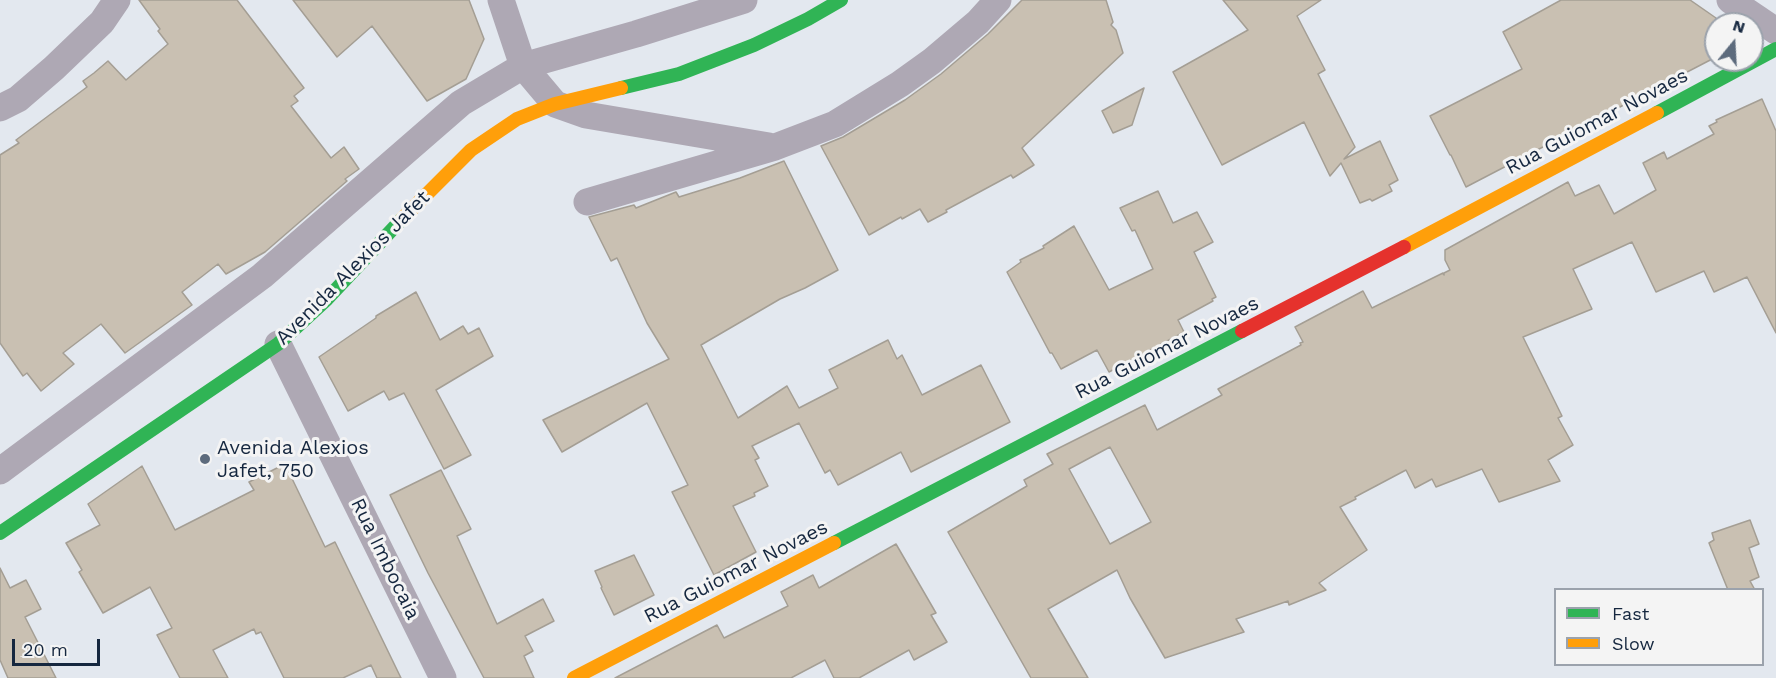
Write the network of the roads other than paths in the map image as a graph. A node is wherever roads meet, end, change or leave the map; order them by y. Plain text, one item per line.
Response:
1 (117, 0) edge
2 (501, 0) edge
3 (744, 0) edge
4 (841, 0) edge
5 (998, 0) edge
6 (1730, 0) edge
7 (1776, 31) edge
8 (1776, 49) edge
9 (523, 66) junction
10 (555, 104) junction
11 (0, 108) edge
12 (775, 147) junction
13 (587, 202) dead end
14 (278, 344) junction
15 (0, 471) edge
16 (0, 533) edge
17 (443, 678) edge
18 (574, 678) edge

1 - 11 street
2 - 9 street
3 - 9 street
4 - 10 street, Avenida Alexios Jafet
5 - 12 street
6 - 7 street
8 - 18 street, Rua Guiomar Novaes
9 - 10 street
9 - 15 street
10 - 12 street
10 - 14 street, Avenida Alexios Jafet
12 - 13 street
14 - 16 street, Avenida Alexios Jafet
14 - 17 street, Rua Imbocaia

